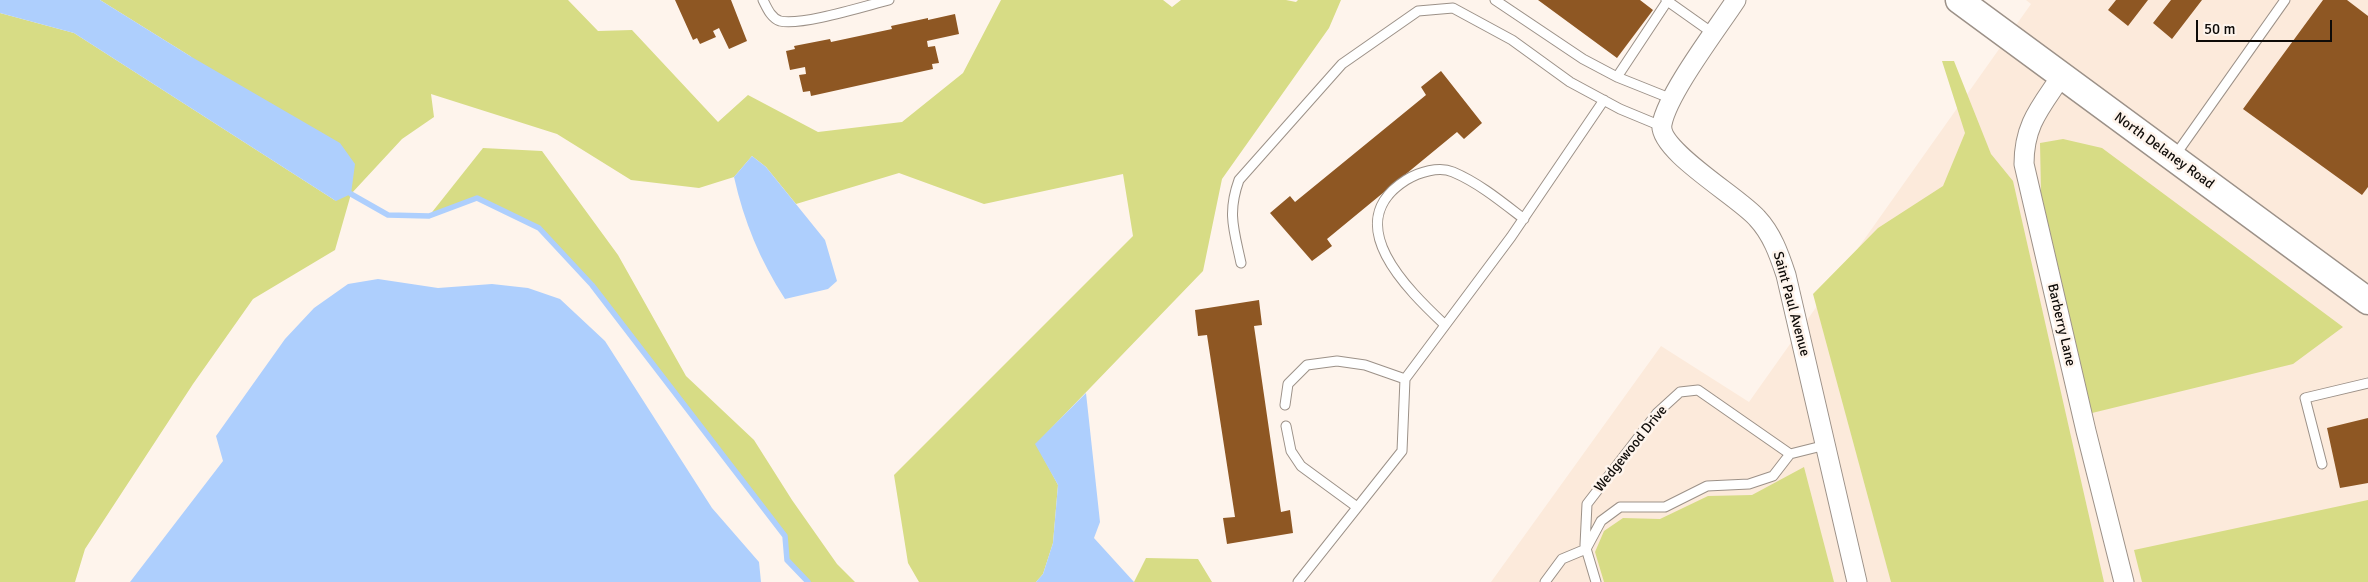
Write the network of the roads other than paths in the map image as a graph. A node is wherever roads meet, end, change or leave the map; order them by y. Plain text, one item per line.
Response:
1 (763, 0) edge
2 (889, 0) edge
3 (1495, 0) edge
4 (1667, 0) edge
5 (1736, 0) edge
6 (1960, 0) edge
7 (2285, 0) edge
8 (1714, 34) junction
9 (1617, 76) junction
10 (2062, 76) junction
11 (1604, 100) junction
12 (1672, 100) junction
13 (1662, 126) junction
14 (2173, 158) junction
15 (1524, 218) junction
16 (1241, 263) dead end
17 (2368, 301) edge
18 (1445, 325) junction
19 (1405, 379) junction
20 (2368, 383) edge
21 (1285, 405) dead end
22 (1286, 426) dead end
23 (1826, 445) junction
24 (1790, 454) junction
25 (2322, 464) dead end
26 (1357, 507) junction
27 (1586, 549) junction
28 (1298, 582) edge
29 (1545, 582) edge
30 (1596, 582) edge
31 (1858, 582) edge
32 (2124, 582) edge

1 - 2 lane
3 - 9 lane
4 - 8 lane
4 - 9 lane
5 - 8 street
6 - 10 street, North Delaney Road
7 - 14 lane
8 - 12 street
9 - 12 lane
10 - 14 street, North Delaney Road
10 - 32 street, Barberry Lane
11 - 13 lane
11 - 15 lane
11 - 16 lane
12 - 13 street
13 - 23 street, Saint Paul Avenue
14 - 17 street, North Delaney Road
15 - 18 lane
15 - 18 lane
18 - 19 lane
19 - 21 lane
19 - 26 lane
20 - 25 lane
22 - 26 lane
23 - 24 lane
23 - 31 street, Saint Paul Avenue
24 - 27 lane, Wedgewood Drive
24 - 27 lane, Wedgewood Drive
26 - 28 lane
27 - 29 lane
27 - 30 lane, Wedgewood Drive

